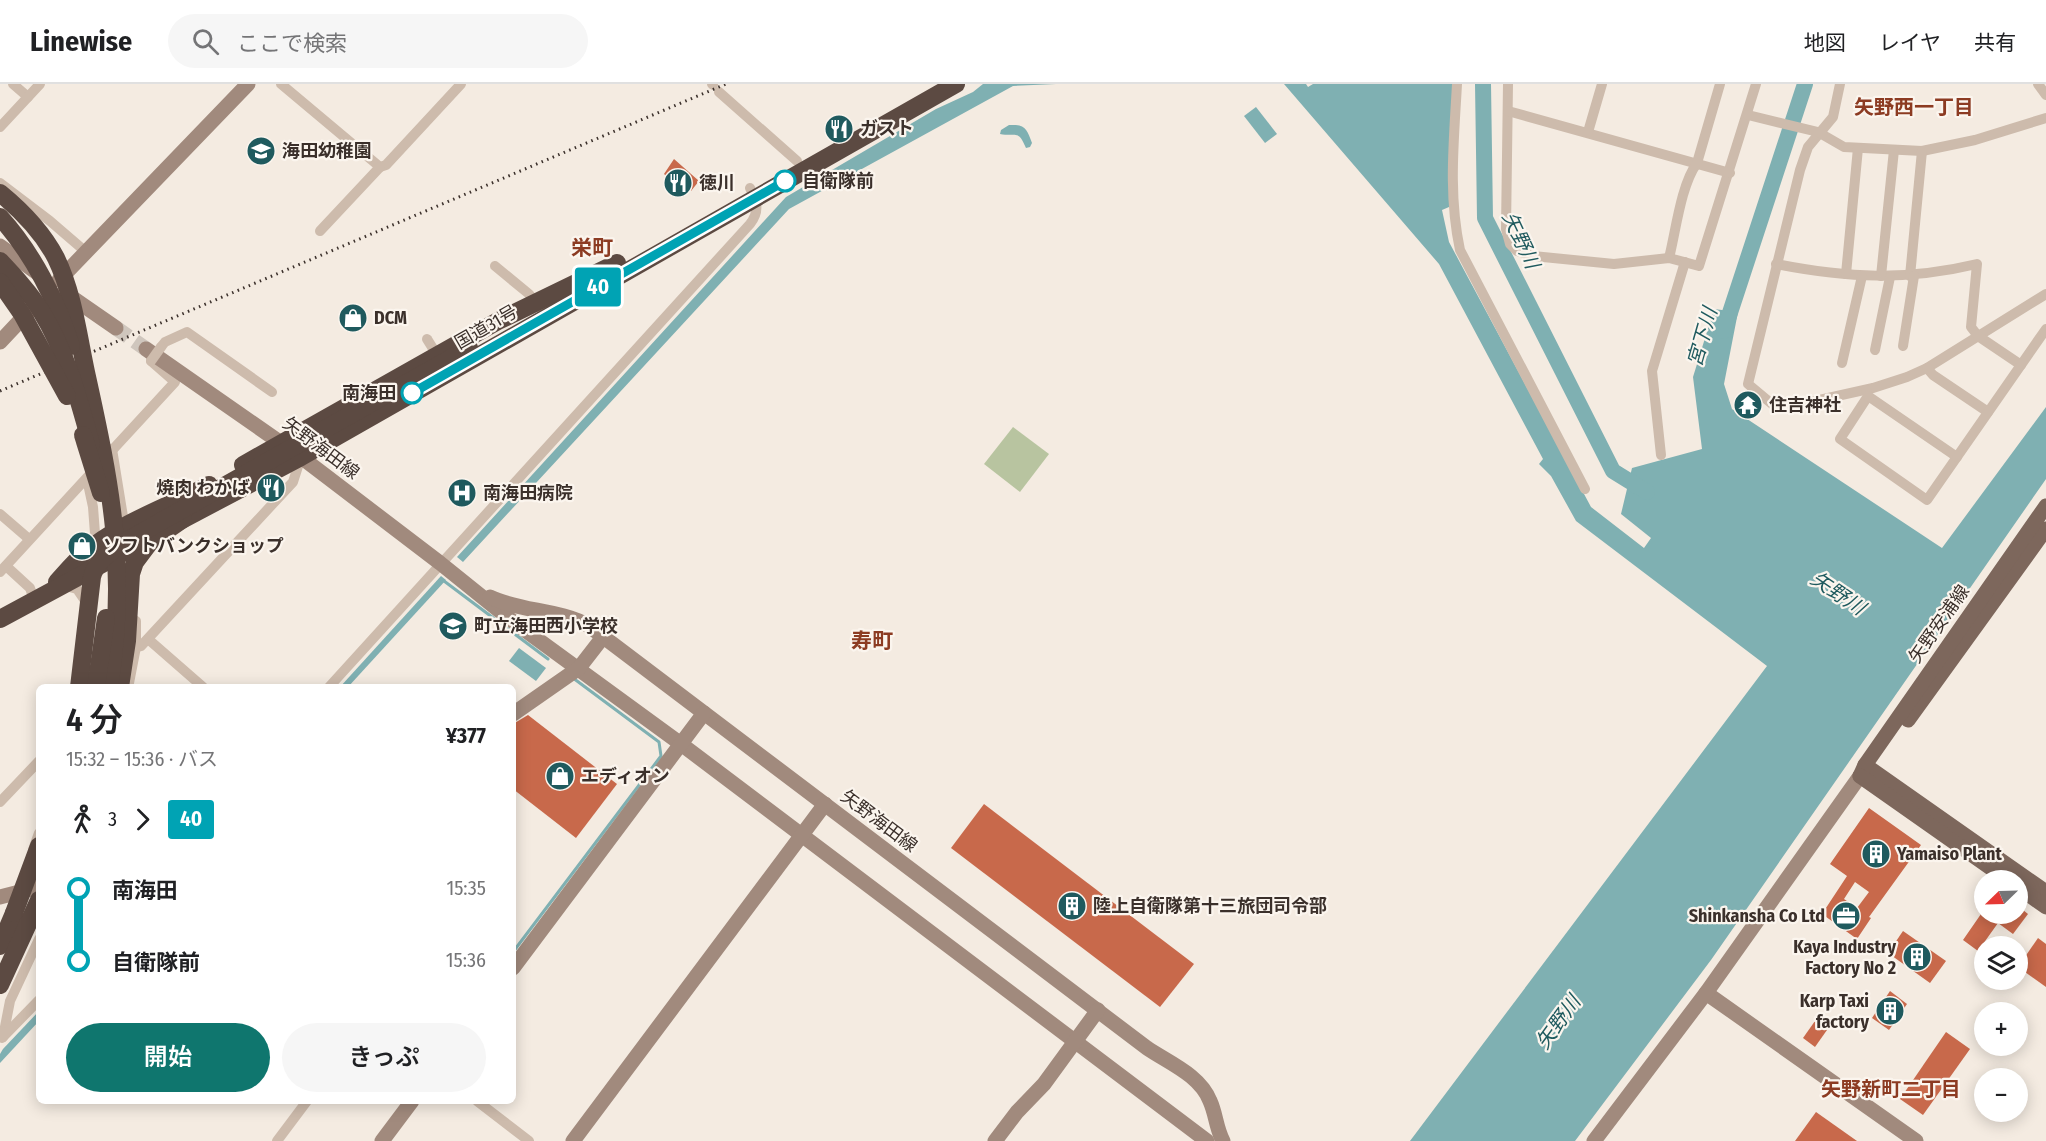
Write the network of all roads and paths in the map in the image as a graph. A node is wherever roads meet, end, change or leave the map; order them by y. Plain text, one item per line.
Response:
1 (13, 84) edge
2 (40, 84) edge
3 (248, 84) edge
4 (281, 84) edge
5 (462, 84) edge
6 (935, 84) edge
7 (956, 84) edge
8 (1456, 84) edge
9 (1508, 84) edge
10 (1602, 84) edge
11 (1720, 84) edge
12 (1756, 84) edge
13 (1840, 84) edge
14 (2038, 84) edge
15 (714, 87) edge
16 (2046, 95) edge
17 (28, 97) junction
18 (1508, 111) junction
19 (1748, 115) junction
20 (2046, 118) edge
21 (0, 127) edge
22 (1588, 132) junction
23 (1818, 132) junction
24 (1857, 148) junction
25 (1894, 150) junction
26 (1922, 151) junction
27 (798, 161) junction
28 (1697, 163) junction
29 (380, 166) junction
30 (1730, 173) junction
31 (0, 183) edge
32 (0, 193) edge
33 (752, 193) junction
34 (729, 212) junction
35 (0, 217) edge
36 (320, 231) dead end
37 (742, 233) junction
38 (0, 246) edge
39 (86, 252) junction
40 (1669, 258) junction
41 (0, 261) edge
42 (1685, 262) junction
43 (1776, 264) junction
44 (495, 266) dead end
45 (1846, 274) junction
46 (1862, 276) junction
47 (1912, 276) junction
48 (1885, 277) junction
49 (0, 282) edge
50 (0, 292) edge
51 (2046, 294) edge
52 (540, 309) junction
53 (26, 315) junction
54 (116, 328) tunnel mouth
55 (2046, 329) edge
56 (1978, 336) junction
57 (427, 339) dead end
58 (0, 342) edge
59 (1903, 346) dead end
60 (1875, 350) dead end
61 (148, 355) junction
62 (437, 355) junction
63 (1842, 363) dead end
64 (2021, 365) junction
65 (1927, 368) junction
66 (272, 392) dead end
67 (1867, 393) junction
68 (1988, 412) junction
69 (281, 443) junction
70 (107, 444) junction
71 (1661, 455) dead end
72 (301, 457) junction
73 (1957, 457) junction
74 (87, 479) junction
75 (1585, 489) dead end
76 (101, 493) junction
77 (2046, 506) edge
78 (0, 514) edge
79 (183, 519) junction
80 (124, 527) junction
81 (2046, 529) edge
82 (29, 539) junction
83 (2036, 541) edge
84 (96, 545) junction
85 (126, 552) junction
86 (446, 567) junction
87 (3, 569) edge
88 (92, 569) junction
89 (131, 574) junction
90 (62, 585) junction
91 (469, 585) junction
92 (34, 600) junction
93 (88, 605) junction
94 (0, 619) edge
95 (603, 637) junction
96 (148, 639) junction
97 (132, 644) junction
98 (579, 668) junction
99 (78, 684) edge
100 (78, 684) edge
101 (97, 684) edge
102 (110, 684) edge
103 (121, 684) edge
104 (128, 684) edge
105 (200, 684) edge
106 (332, 684) edge
107 (516, 712) edge
108 (704, 713) junction
109 (681, 744) junction
110 (36, 764) edge
111 (1866, 770) junction
112 (0, 802) edge
113 (825, 804) junction
114 (802, 835) junction
115 (36, 841) edge
116 (36, 854) edge
117 (36, 867) edge
118 (1995, 870) edge
119 (36, 888) edge
120 (19, 892) junction
121 (2046, 892) edge
122 (2028, 894) edge
123 (0, 897) edge
124 (36, 907) edge
125 (2046, 907) edge
126 (14, 913) junction
127 (36, 927) edge
128 (36, 945) edge
129 (0, 946) edge
130 (0, 962) edge
131 (516, 964) edge
132 (0, 969) edge
133 (0, 985) edge
134 (1706, 993) junction
135 (0, 996) edge
136 (36, 1002) edge
137 (1098, 1010) junction
138 (2, 1039) edge
139 (1075, 1041) junction
140 (305, 1104) edge
141 (410, 1104) edge
142 (481, 1104) edge
143 (277, 1141) edge
144 (382, 1141) edge
145 (529, 1141) edge
146 (573, 1141) edge
147 (995, 1141) edge
148 (1207, 1141) edge
149 (1223, 1141) edge
150 (1594, 1141) edge
151 (1916, 1141) edge

1 - 17 street
2 - 17 street
3 - 39 main road
4 - 29 street
5 - 29 street
6 - 27 highway, 国道31号
7 - 33 highway, 国道31号
8 - 75 street
9 - 18 street
10 - 22 street
11 - 28 street
12 - 19 street
13 - 23 street
14 - 16 street
15 - 27 street
17 - 21 street
18 - 22 street
18 - 40 street
19 - 23 street
19 - 30 street
20 - 26 street
22 - 28 street
23 - 24 street
23 - 43 street
24 - 25 street
24 - 45 street
25 - 26 street
25 - 48 street
26 - 47 street
27 - 33 highway, 国道31号
28 - 30 street
28 - 40 street
29 - 36 street
30 - 42 street
31 - 39 street
32 - 70 highway, bridge
33 - 34 highway, 国道31号
33 - 37 street
33 - 52 highway, 国道31号
34 - 37 street
34 - 52 highway, 国道31号
35 - 70 highway, bridge
37 - 86 street
38 - 54 main road
39 - 53 main road
40 - 42 street
41 - 76 highway, bridge
42 - 71 street
43 - 45 street
43 - 67 street
44 - 52 street
45 - 46 street
46 - 48 street
46 - 63 street
47 - 48 street
47 - 56 street
47 - 59 street
48 - 60 street
49 - 76 highway, bridge
50 - 53 street
51 - 56 street
52 - 62 highway, 国道31号
52 - 72 highway, 国道31号
52 - 99 highway, bridge
53 - 58 main road
55 - 64 street
56 - 64 street
56 - 65 street
57 - 62 street
61 - 66 street, bridge
61 - 69 main road, 矢野海田線
61 - 70 street
62 - 69 highway, 国道31号
64 - 68 street
65 - 67 street
65 - 68 street
67 - 73 street
67 - 73 street
68 - 73 street
69 - 72 main road, 矢野海田線
69 - 80 highway, 国道31号
70 - 74 street
70 - 80 street
70 - 102 highway, bridge
72 - 79 highway, 国道31号
72 - 86 main road, 矢野海田線
72 - 96 street
74 - 82 street
74 - 84 street
76 - 101 highway, bridge
77 - 83 main road, 矢野安浦線
78 - 82 street
79 - 85 highway, 国道31号
79 - 89 highway
80 - 84 highway, 国道31号
80 - 85 street
81 - 83 main road, 矢野安浦線
82 - 87 street
83 - 111 main road, 矢野安浦線
84 - 88 street
84 - 92 highway, 国道31号
85 - 88 highway, 国道31号
85 - 89 street
86 - 91 main road, 矢野海田線
86 - 106 street
87 - 92 street
88 - 90 highway, 国道31号
88 - 93 street
89 - 97 highway
90 - 92 highway, 国道31号
90 - 93 street
91 - 95 main road, 矢野海田線
91 - 98 main road, 矢野海田線
92 - 94 highway, 国道31号
93 - 100 street
95 - 98 main road
95 - 108 main road, 矢野海田線
96 - 97 street
96 - 105 street
97 - 103 highway
97 - 104 street
98 - 107 main road
98 - 109 main road, 矢野海田線
108 - 109 main road
108 - 113 main road, 矢野海田線
109 - 114 main road, 矢野海田線
109 - 131 main road
110 - 112 street
111 - 118 main road
111 - 121 main road
111 - 134 main road
113 - 114 main road
113 - 137 main road, 矢野海田線
114 - 139 main road, 矢野海田線
114 - 146 main road
115 - 120 street
116 - 126 highway, bridge
117 - 126 highway, bridge
119 - 120 main road
120 - 123 main road
122 - 125 main road
124 - 133 highway
126 - 129 highway
127 - 135 highway
128 - 138 street
130 - 132 highway
134 - 150 main road
134 - 151 main road
136 - 138 street
137 - 139 main road
137 - 149 main road, 矢野海田線
139 - 147 main road
139 - 148 main road, 矢野海田線
140 - 143 street
141 - 144 main road
142 - 145 street

